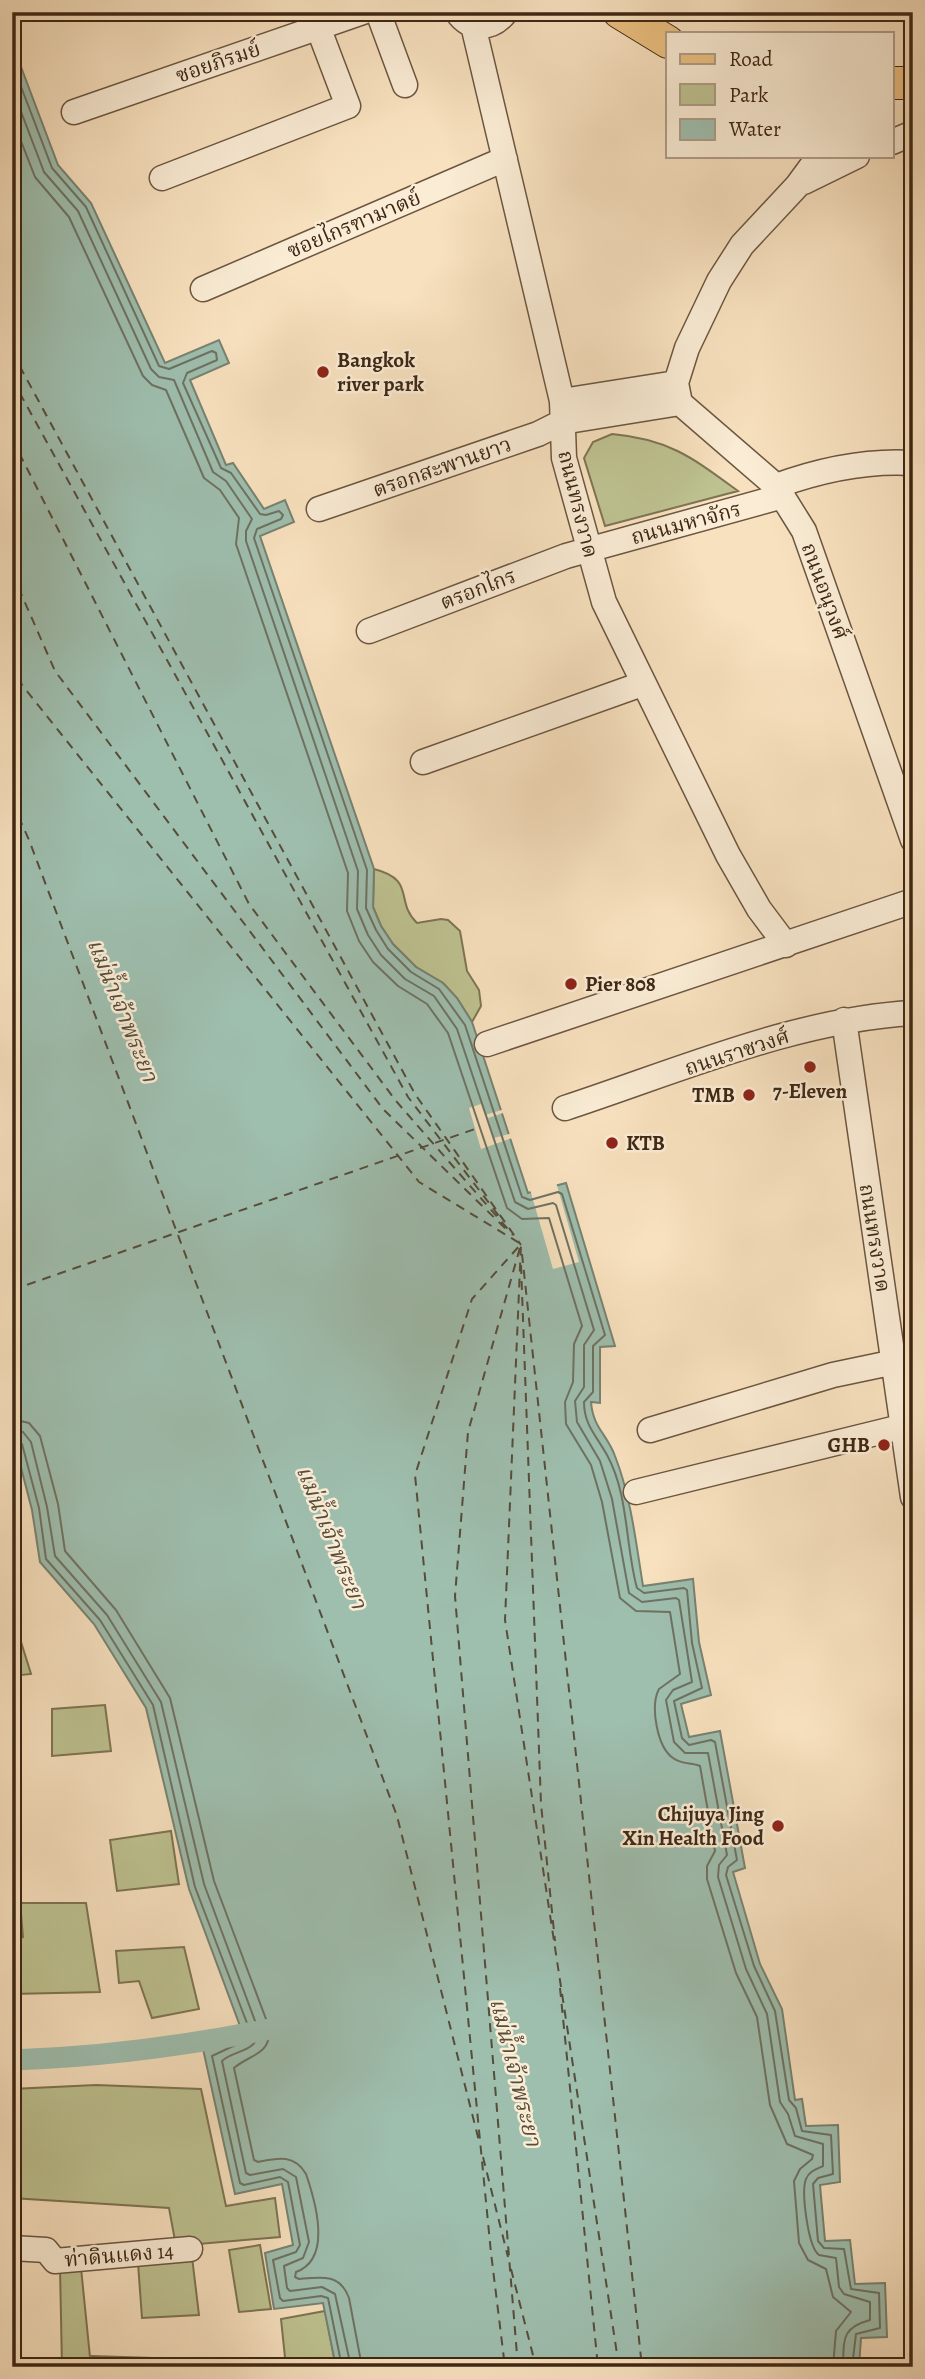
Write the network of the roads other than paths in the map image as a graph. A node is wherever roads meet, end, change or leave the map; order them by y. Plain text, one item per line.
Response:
1 (363, 12) edge
2 (378, 12) edge
3 (506, 12) edge
4 (619, 12) edge
5 (465, 19) edge
6 (305, 24) edge
7 (666, 42) edge
8 (894, 83) edge
9 (913, 83) edge
10 (405, 85) dead end
11 (74, 112) dead end
12 (913, 133) edge
13 (894, 141) edge
14 (818, 158) edge
15 (853, 158) edge
16 (505, 159) junction
17 (162, 178) dead end
18 (797, 186) junction
19 (203, 289) dead end
20 (678, 393) junction
21 (562, 412) junction
22 (913, 463) edge
23 (780, 491) junction
24 (319, 509) dead end
25 (588, 549) junction
26 (369, 631) dead end
27 (642, 684) junction
28 (424, 762) dead end
29 (913, 840) edge
30 (913, 901) edge
31 (786, 945) junction
32 (913, 1013) edge
33 (844, 1020) junction
34 (487, 1044) dead end
35 (565, 1108) dead end
36 (895, 1362) junction
37 (908, 1425) edge
38 (650, 1430) dead end
39 (636, 1492) dead end
40 (913, 1497) edge
41 (12, 2248) edge
42 (190, 2249) dead end

1 - 6 street, ซอยภิรมย์
2 - 10 street
3 - 5 street, ถนนทรงวาด
4 - 7 main road
5 - 16 street, ถนนทรงวาด
6 - 11 street, ซอยภิรมย์
6 - 17 street
8 - 9 main road
12 - 13 street
14 - 18 street
15 - 18 street
16 - 19 street, ซอยไกรฑามาตย์
16 - 21 street, ถนนทรงวาด
18 - 20 street
20 - 21 street, ตรอกสะพานยาว
20 - 23 street, ถนนอนุวงศ์
21 - 24 street, ตรอกสะพานยาว
21 - 25 street, ถนนทรงวาด
22 - 23 street, ถนนมหาจักร
23 - 25 street, ถนนมหาจักร
23 - 29 street, ถนนอนุวงศ์
25 - 26 street, ตรอกไกร
25 - 27 street, ถนนทรงวาด
27 - 28 street
27 - 31 street, ถนนทรงวาด
30 - 31 street
31 - 34 street
32 - 33 street, ถนนราชวงศ์
33 - 35 street, ถนนราชวงศ์
33 - 36 street, ถนนทรงวาด
36 - 37 street, ถนนทรงวาด
36 - 38 street
37 - 39 street
37 - 40 street, ถนนทรงวาด
41 - 42 street, ท่าดินแดง 14

